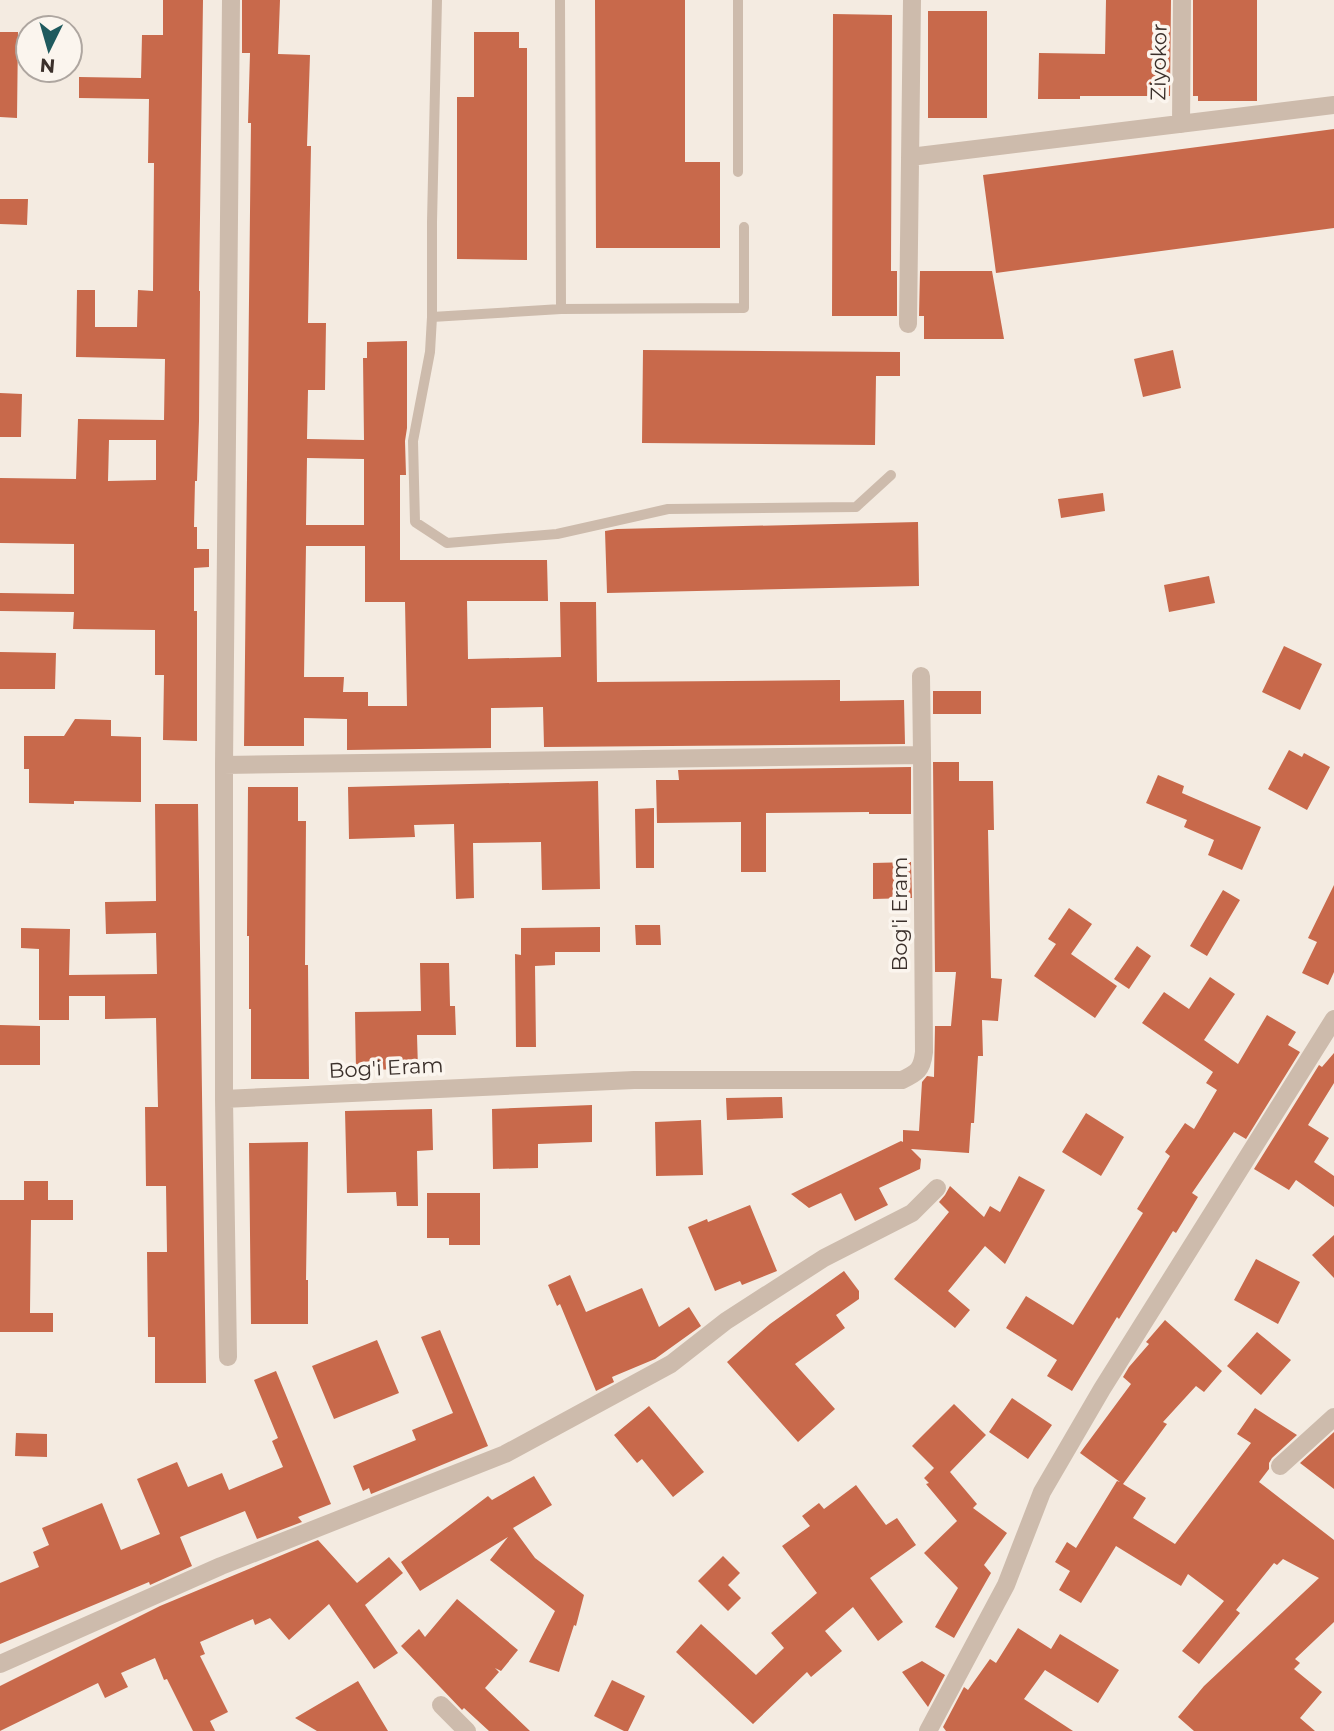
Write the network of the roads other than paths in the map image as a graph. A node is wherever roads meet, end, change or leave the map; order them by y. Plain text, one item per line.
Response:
1 (231, 0) edge
2 (437, 0) edge
3 (560, 0) edge
4 (738, 0) edge
5 (912, 0) edge
6 (1182, 0) edge
7 (1334, 105) edge
8 (1181, 124) junction
9 (910, 157) junction
10 (738, 172) dead end
11 (744, 227) dead end
12 (561, 309) junction
13 (432, 317) junction
14 (908, 324) dead end
15 (891, 475) dead end
16 (921, 676) dead end
17 (922, 755) junction
18 (224, 765) junction
19 (1334, 1018) edge
20 (224, 1099) junction
21 (937, 1188) dead end
22 (228, 1357) dead end
23 (1334, 1418) edge
24 (1280, 1466) dead end
25 (0, 1664) edge
26 (441, 1704) dead end
27 (467, 1731) edge
28 (928, 1731) edge

1 - 18 street
2 - 13 lane
3 - 12 lane
4 - 10 lane
5 - 9 street
6 - 8 street, Ziyokor
7 - 8 street
8 - 9 street
9 - 14 street
11 - 12 lane
12 - 13 lane
13 - 15 lane
16 - 17 street, Bog'i Eram
17 - 18 street
17 - 20 street, Bog'i Eram
18 - 20 street
19 - 28 street
20 - 22 street
21 - 25 street
23 - 24 street
26 - 27 street

